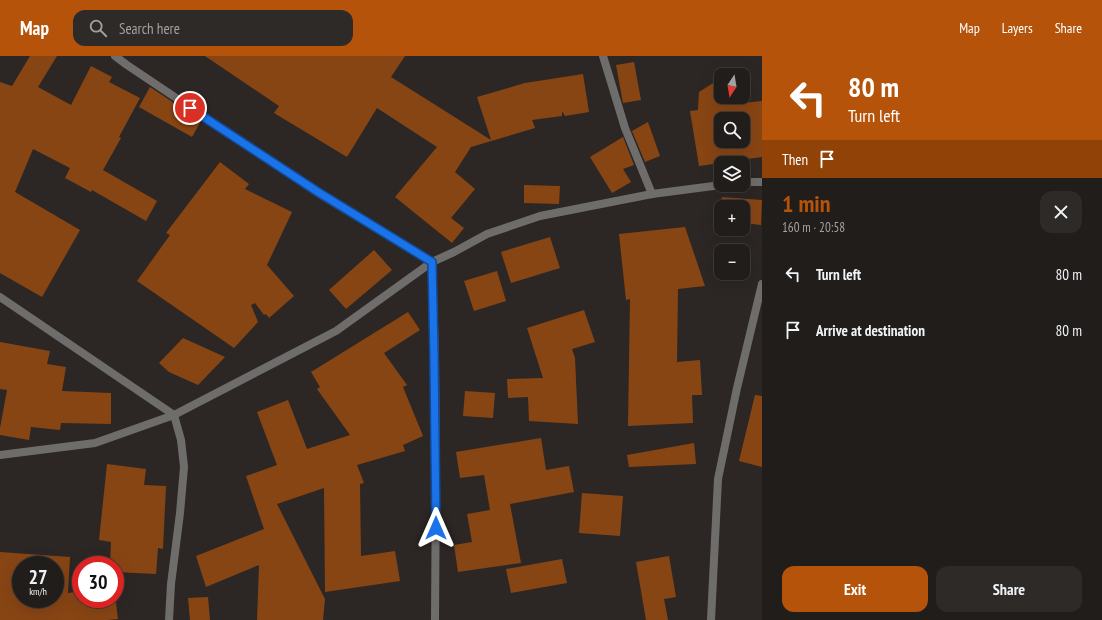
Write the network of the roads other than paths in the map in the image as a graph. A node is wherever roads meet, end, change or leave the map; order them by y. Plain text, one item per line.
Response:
1 (115, 56) edge
2 (603, 56) edge
3 (750, 182) edge
4 (762, 182) edge
5 (714, 186) edge
6 (652, 194) junction
7 (432, 262) junction
8 (762, 284) edge
9 (0, 297) edge
10 (174, 415) junction
11 (0, 454) edge
12 (169, 620) edge
13 (436, 620) edge
14 (711, 620) edge

1 - 7 street
2 - 6 street
3 - 4 street
5 - 6 street
6 - 7 street
7 - 10 street
7 - 13 street
8 - 14 street
9 - 10 street
10 - 11 street
10 - 12 street

